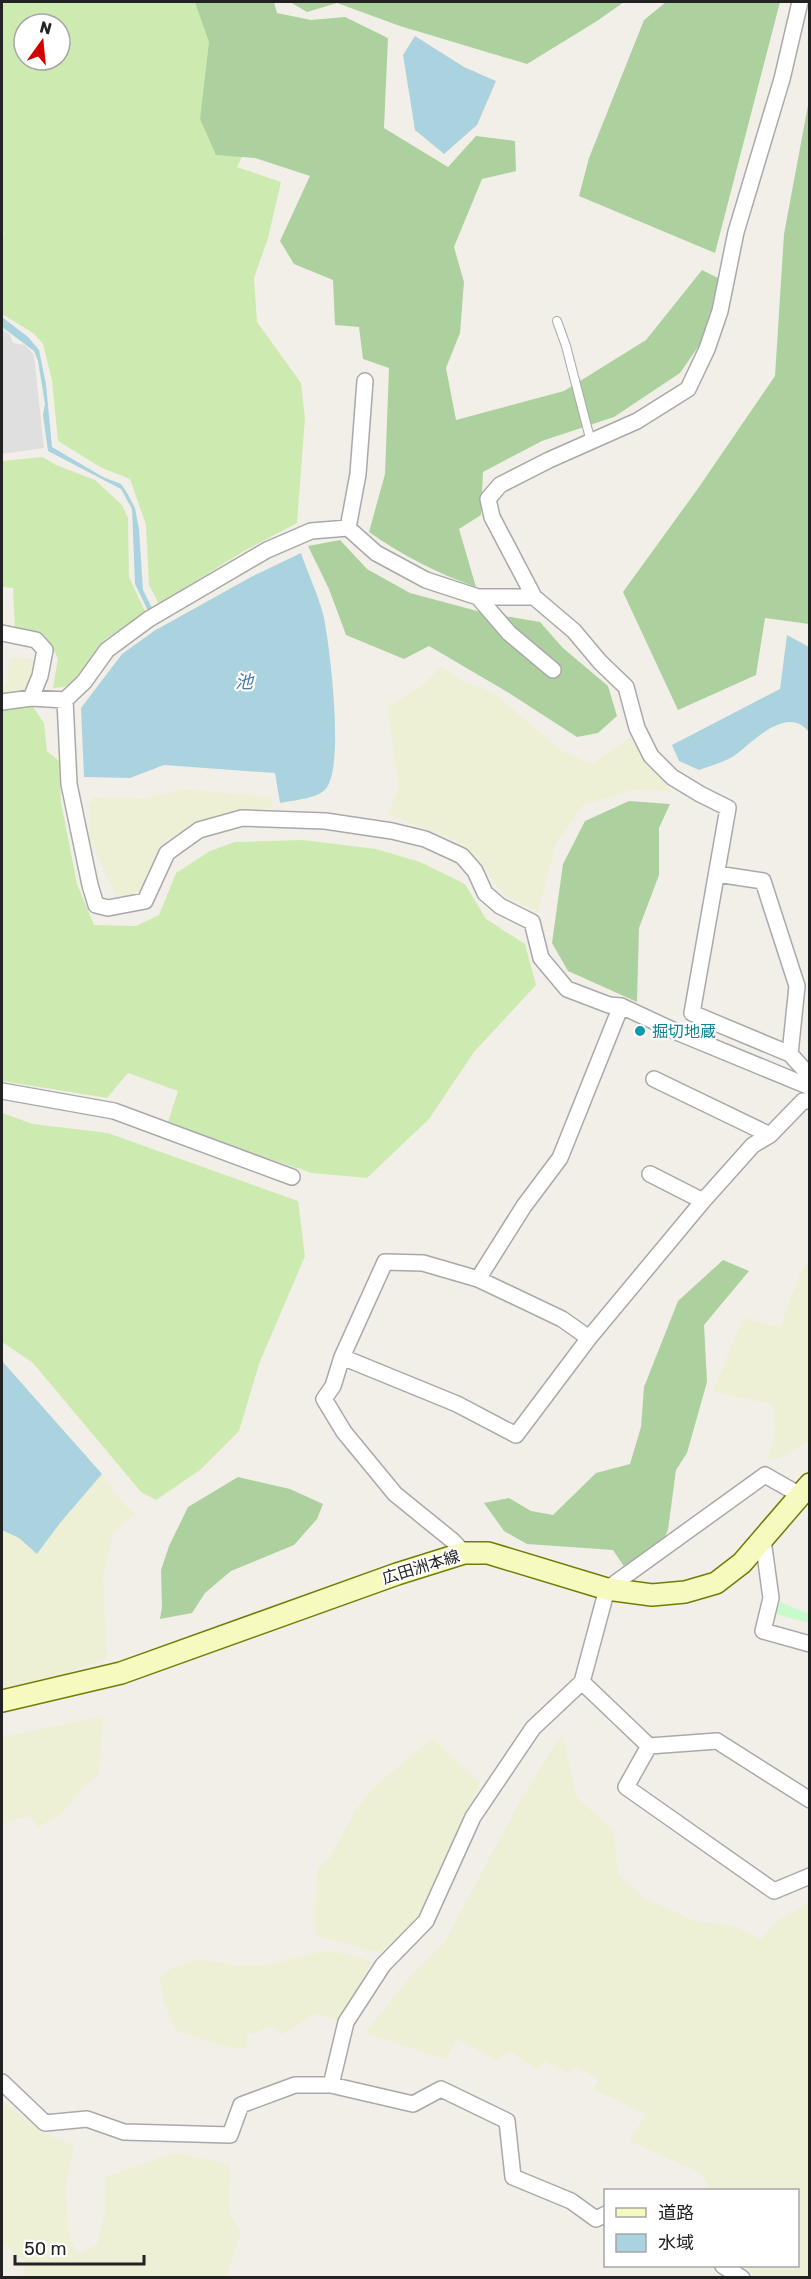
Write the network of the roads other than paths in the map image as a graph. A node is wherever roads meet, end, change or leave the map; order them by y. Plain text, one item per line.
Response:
1 (800, 2) edge
2 (557, 321) dead end
3 (365, 381) dead end
4 (591, 442) junction
5 (348, 528) junction
6 (478, 597) junction
7 (534, 597) junction
8 (2, 633) edge
9 (554, 670) dead end
10 (31, 698) junction
11 (65, 700) junction
12 (2, 702) edge
13 (717, 874) junction
14 (621, 1006) junction
15 (790, 1054) junction
16 (810, 1076) edge
17 (654, 1079) dead end
18 (810, 1087) edge
19 (2, 1091) edge
20 (810, 1101) edge
21 (770, 1135) junction
22 (650, 1174) dead end
23 (292, 1177) dead end
24 (703, 1201) junction
25 (478, 1279) junction
26 (589, 1338) junction
27 (342, 1357) junction
28 (805, 1490) edge
29 (763, 1540) junction
30 (464, 1553) junction
31 (607, 1588) junction
32 (810, 1644) edge
33 (582, 1682) junction
34 (2, 1701) edge
35 (649, 1746) junction
36 (810, 1800) edge
37 (810, 1876) edge
38 (2, 2082) edge
39 (331, 2085) junction
40 (604, 2215) edge
41 (726, 2267) edge
42 (742, 2277) edge

1 - 4 street
2 - 4 lane
3 - 5 street
4 - 7 street
5 - 6 street
5 - 11 street
6 - 7 street
6 - 9 street
7 - 13 street
8 - 10 street
10 - 11 street
10 - 12 street
11 - 14 street
13 - 15 street
13 - 15 street
14 - 18 street
14 - 25 street
15 - 16 street
17 - 21 street
19 - 23 street
20 - 21 street
21 - 24 street
22 - 24 street
24 - 26 street
25 - 26 street
25 - 27 street
26 - 27 street
27 - 30 street
28 - 29 main road, 広田洲本線
28 - 31 street
29 - 31 main road, 広田洲本線
29 - 32 street
30 - 31 main road, 広田洲本線
30 - 34 main road, 広田洲本線
31 - 33 street
33 - 35 street
33 - 39 street
35 - 36 street
35 - 37 street
38 - 39 street
39 - 40 street
41 - 42 street

